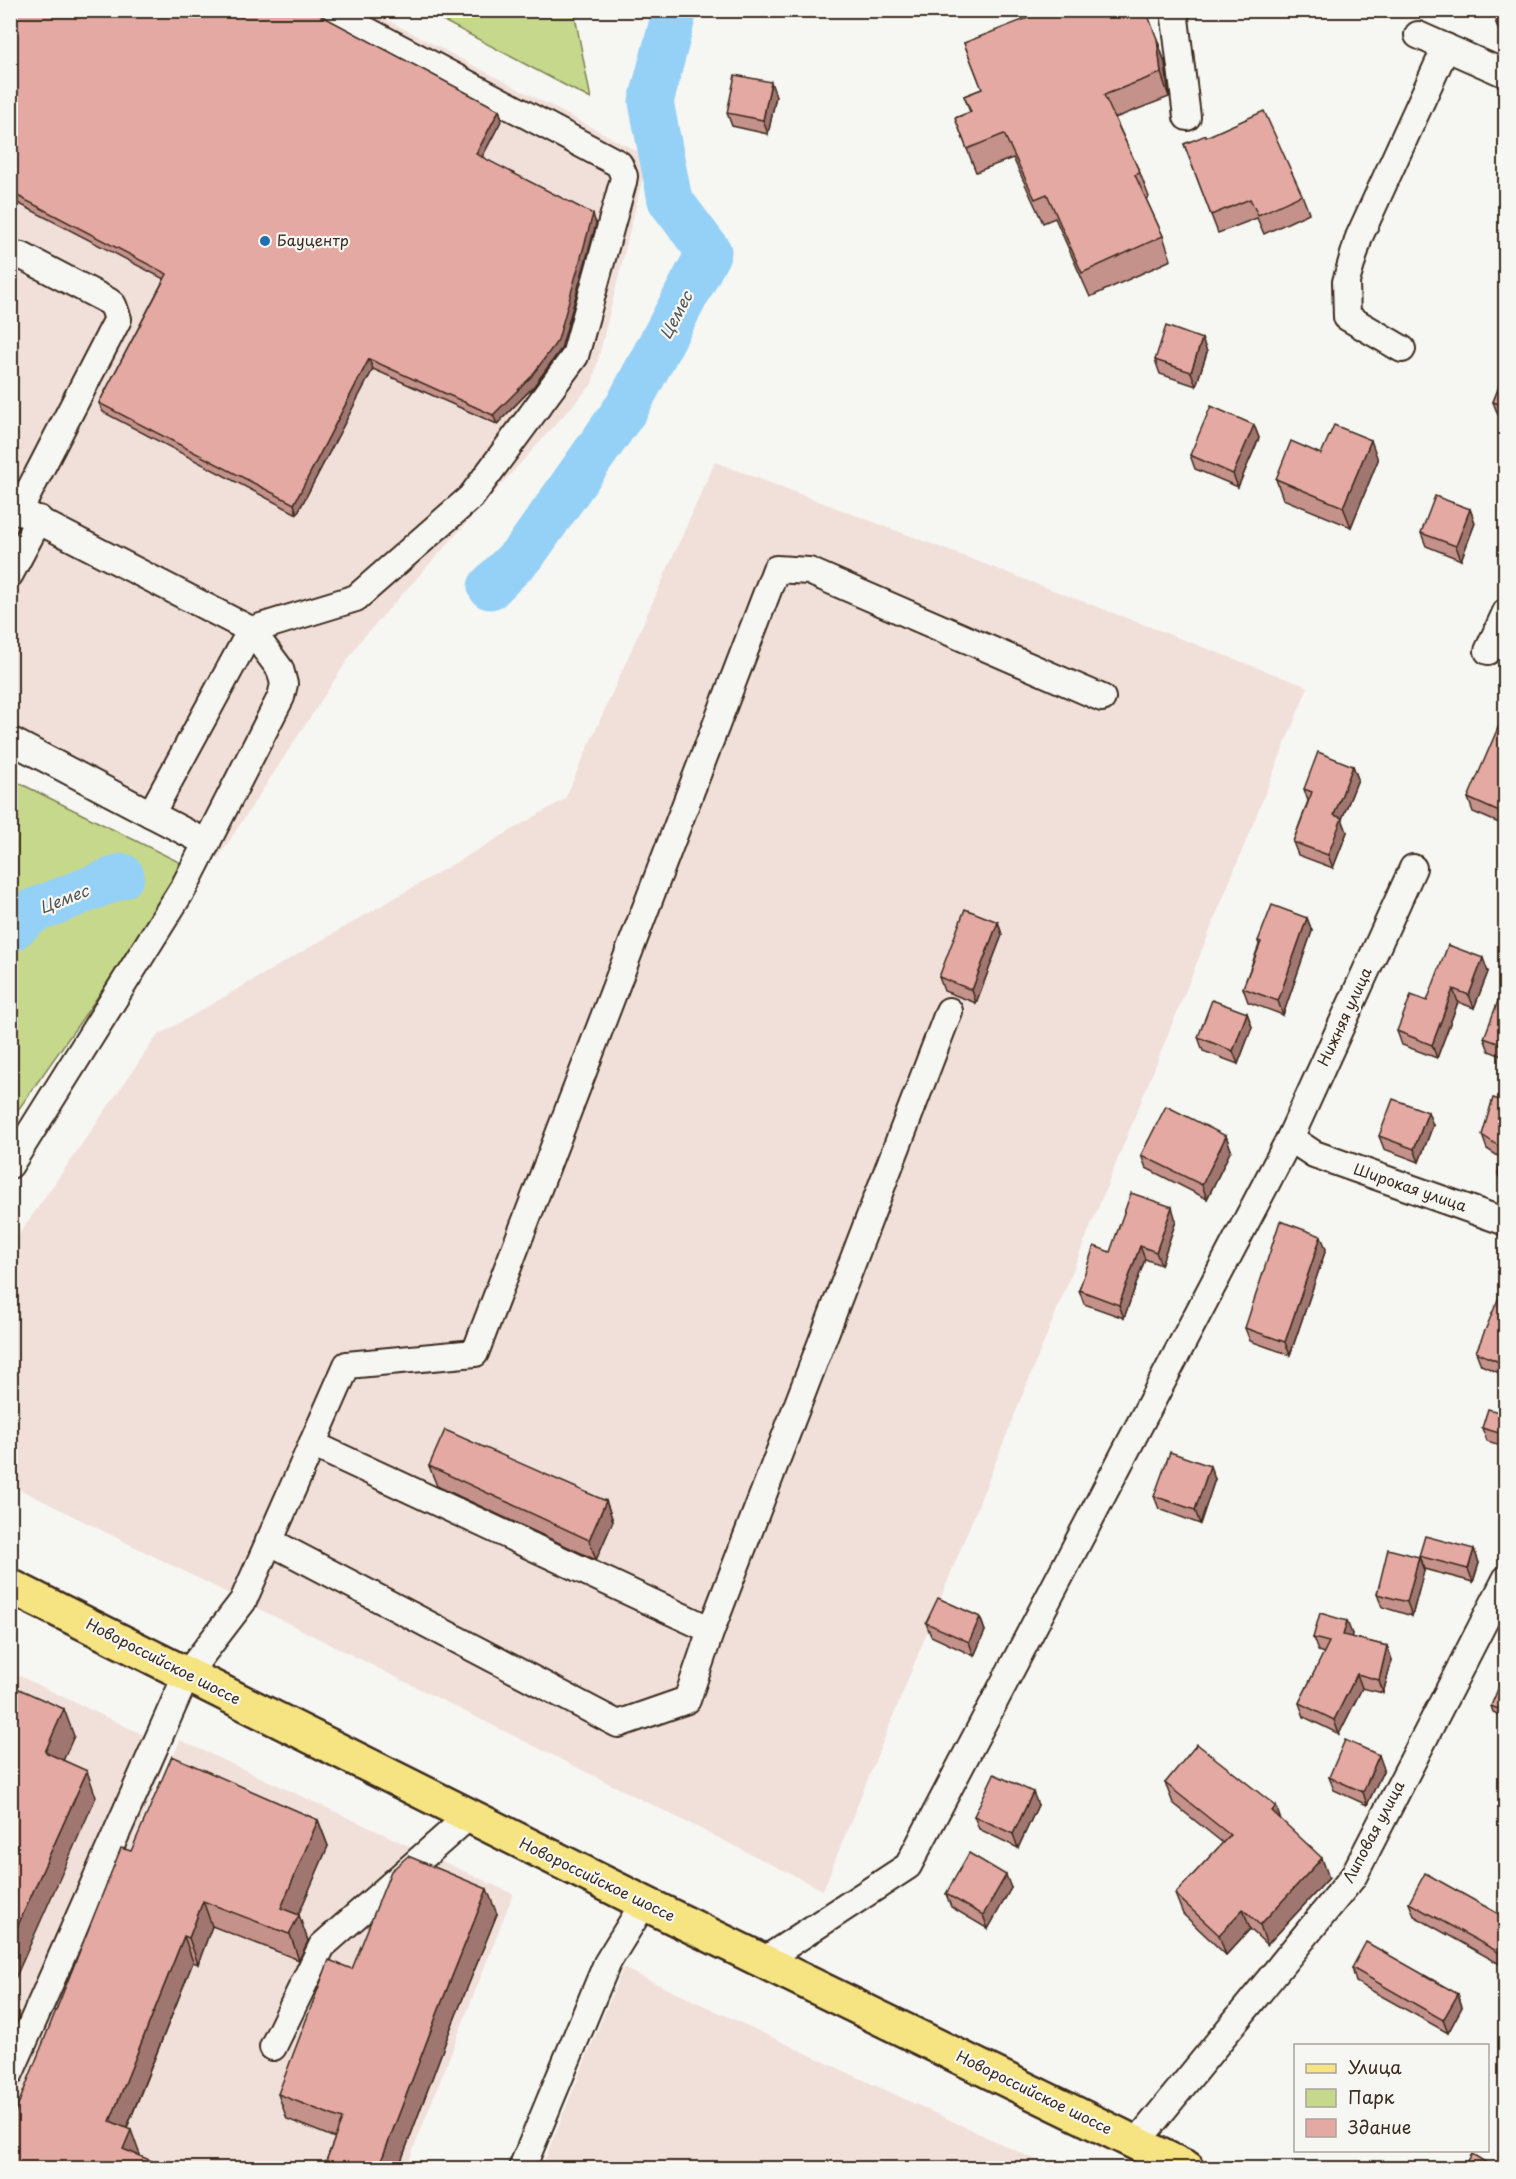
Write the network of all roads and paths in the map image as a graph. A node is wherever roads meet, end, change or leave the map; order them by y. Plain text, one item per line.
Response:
1 (328, 10) edge
2 (1174, 10) edge
3 (1418, 35) dead end
4 (1446, 47) junction
5 (1506, 74) edge
6 (1188, 117) dead end
7 (10, 254) edge
8 (1402, 349) dead end
9 (23, 512) edge
10 (10, 574) edge
11 (1506, 612) edge
12 (251, 630) junction
13 (1488, 651) dead end
14 (1102, 698) dead end
15 (10, 740) edge
16 (151, 814) junction
17 (207, 843) junction
18 (1413, 868) dead end
19 (949, 1011) dead end
20 (1290, 1138) junction
21 (10, 1165) edge
22 (1506, 1222) edge
23 (312, 1444) junction
24 (269, 1541) junction
25 (1506, 1579) edge
26 (10, 1586) edge
27 (711, 1630) junction
28 (187, 1674) junction
29 (469, 1816) junction
30 (644, 1903) junction
31 (763, 1961) junction
32 (273, 2047) dead end
33 (10, 2073) edge
34 (1136, 2143) junction
35 (522, 2169) edge
36 (1187, 2169) edge

1 - 12 street
2 - 6 street
3 - 4 street
4 - 5 street
4 - 8 street
7 - 9 street
9 - 10 street
9 - 12 street
11 - 13 street
12 - 16 street
12 - 17 street
14 - 23 street
15 - 16 street
16 - 17 street
17 - 21 street
18 - 20 street, Нижняя улица
19 - 27 street
20 - 22 street, Широкая улица
20 - 31 street, Нижняя улица
23 - 24 street
23 - 27 street
24 - 27 street
24 - 28 street
25 - 34 street, Липовая улица
26 - 28 main road, Новороссийское шоссе
28 - 29 main road, Новороссийское шоссе
28 - 33 street
29 - 30 main road, Новороссийское шоссе
29 - 32 street
30 - 31 main road, Новороссийское шоссе
30 - 35 street
31 - 34 main road, Новороссийское шоссе
34 - 36 main road, Новороссийское шоссе

